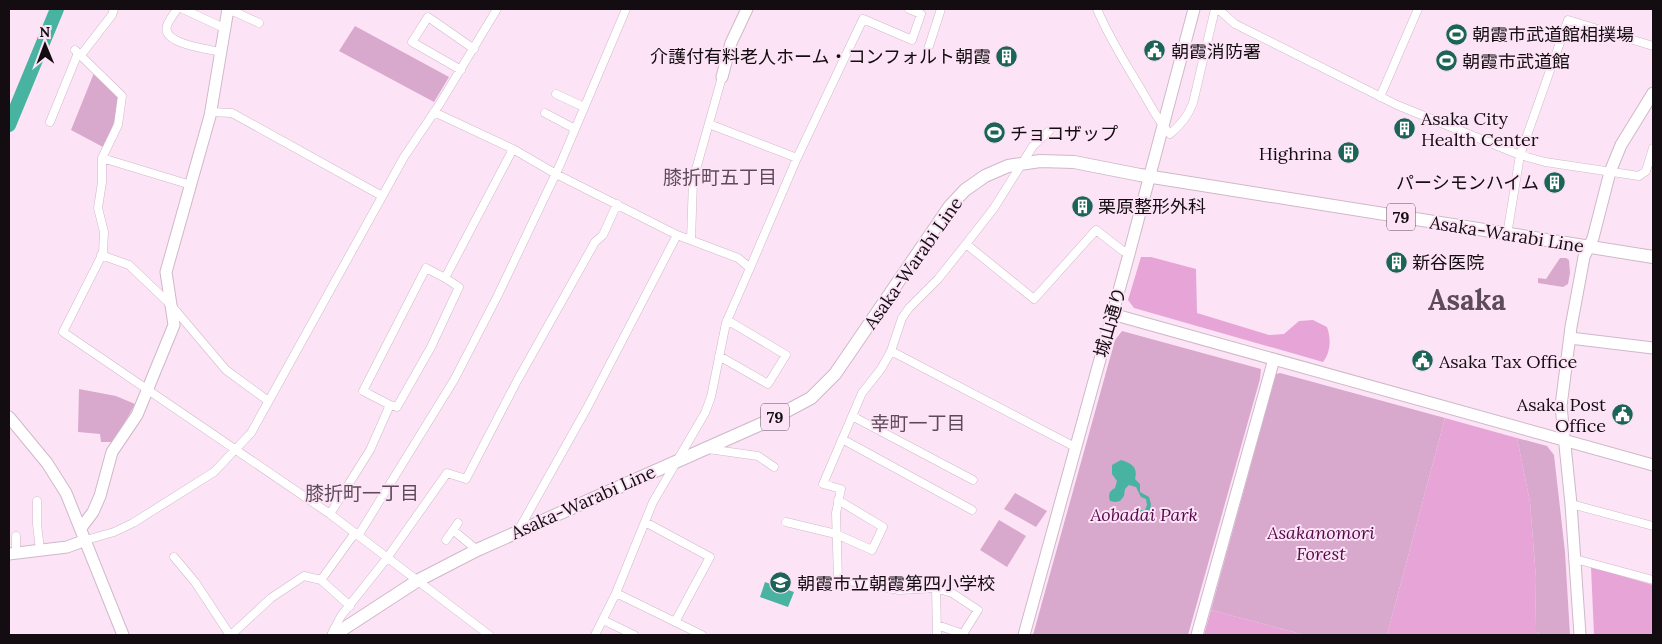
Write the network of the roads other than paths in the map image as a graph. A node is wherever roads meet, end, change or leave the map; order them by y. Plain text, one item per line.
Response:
1 (114, 9) edge
2 (177, 9) edge
3 (183, 9) edge
4 (497, 9) edge
5 (626, 9) edge
6 (747, 9) edge
7 (909, 9) edge
8 (941, 9) edge
9 (1097, 9) edge
10 (1194, 9) edge
11 (1217, 9) edge
12 (1418, 9) edge
13 (227, 10) edge
14 (259, 23) dead end
15 (224, 28) junction
16 (929, 46) dead end
17 (1653, 46) edge
18 (474, 49) junction
19 (220, 52) junction
20 (78, 53) junction
21 (461, 70) junction
22 (722, 77) joint
23 (1653, 93) edge
24 (556, 94) dead end
25 (1380, 97) junction
26 (584, 107) junction
27 (211, 112) junction
28 (434, 112) junction
29 (545, 113) dead end
30 (50, 122) dead end
31 (709, 124) junction
32 (1164, 127) junction
33 (575, 129) junction
34 (1049, 131) dead end
35 (1653, 148) edge
36 (513, 149) junction
37 (1520, 155) junction
38 (102, 158) junction
39 (797, 158) junction
40 (1022, 163) junction
41 (1651, 163) edge
42 (1610, 172) junction
43 (556, 174) junction
44 (1150, 176) junction
45 (191, 185) junction
46 (382, 196) junction
47 (617, 204) junction
48 (677, 235) junction
49 (1507, 235) junction
50 (691, 240) junction
51 (966, 244) junction
52 (1588, 247) junction
53 (1129, 254) junction
54 (101, 255) junction
55 (1653, 257) edge
56 (750, 268) junction
57 (446, 278) junction
58 (171, 305) junction
59 (1112, 314) junction
60 (727, 320) junction
61 (1570, 338) junction
62 (1653, 348) edge
63 (891, 351) junction
64 (718, 356) junction
65 (1274, 359) junction
66 (147, 389) junction
67 (268, 400) junction
68 (390, 405) junction
69 (852, 416) junction
70 (9, 417) edge
71 (842, 439) junction
72 (1563, 439) junction
73 (1075, 447) junction
74 (704, 448) junction
75 (235, 450) junction
76 (678, 459) junction
77 (1653, 465) edge
78 (774, 467) dead end
79 (973, 480) dead end
80 (838, 500) junction
81 (37, 501) dead end
82 (1571, 504) junction
83 (972, 510) dead end
84 (330, 514) junction
85 (644, 522) junction
86 (786, 522) dead end
87 (1653, 526) edge
88 (81, 528) junction
89 (518, 531) junction
90 (836, 534) junction
91 (356, 535) junction
92 (16, 536) dead end
93 (86, 540) junction
94 (446, 540) dead end
95 (40, 550) junction
96 (477, 550) junction
97 (12, 554) edge
98 (174, 557) dead end
99 (387, 558) junction
100 (1575, 559) junction
101 (321, 580) junction
102 (1653, 580) edge
103 (418, 581) junction
104 (936, 588) junction
105 (616, 593) junction
106 (350, 606) junction
107 (603, 620) junction
108 (675, 622) junction
109 (937, 625) junction
110 (485, 634) edge
111 (697, 634) edge
112 (123, 635) edge
113 (230, 635) edge
114 (332, 635) edge
115 (595, 635) edge
116 (634, 635) edge
117 (937, 635) edge
118 (1024, 635) edge
119 (1197, 635) edge
120 (1580, 635) edge

1 - 20 street
2 - 19 street
3 - 15 street
4 - 18 street
5 - 26 street
6 - 22 street
7 - 39 street
8 - 16 street
9 - 32 street
10 - 32 street, 城山通り
11 - 25 street
11 - 32 street
12 - 25 street
13 - 14 street
13 - 15 street
15 - 19 street
17 - 37 street
18 - 21 street
18 - 21 street
19 - 27 street
20 - 30 street
20 - 38 street
21 - 28 street
22 - 31 street
23 - 42 street
24 - 26 street
25 - 37 street
26 - 33 street
27 - 45 street
27 - 46 street
28 - 36 street
28 - 46 street
29 - 33 street
31 - 39 street
31 - 50 street
32 - 44 street, 城山通り
33 - 43 street
34 - 40 street
35 - 41 street
36 - 43 street
36 - 57 street
37 - 42 street
37 - 49 street
38 - 45 street
38 - 54 street
39 - 56 street
40 - 44 main road, Asaka-Warabi Line / 79
40 - 51 street
40 - 74 main road, Asaka-Warabi Line / 79
41 - 42 street
42 - 52 street
43 - 47 street
43 - 91 street
44 - 49 main road, Asaka-Warabi Line / 79
44 - 53 street, 城山通り
45 - 58 street
46 - 67 street
47 - 48 street
47 - 99 street
48 - 50 street
48 - 89 street
49 - 52 main road, Asaka-Warabi Line / 79
50 - 56 street
51 - 53 street
51 - 63 street
52 - 55 main road, Asaka-Warabi Line / 79
52 - 61 street
53 - 59 street, 城山通り
54 - 58 street
54 - 66 street
56 - 60 street
57 - 68 street
57 - 68 street
58 - 66 street
58 - 67 street
59 - 65 street
59 - 73 street, 城山通り
60 - 64 street
60 - 64 street
61 - 62 street
61 - 72 street
63 - 69 street
63 - 73 street
64 - 76 street
65 - 72 street
65 - 119 street
66 - 75 street
66 - 88 street
67 - 75 street
68 - 84 street
69 - 71 street
69 - 79 street
70 - 88 street
71 - 80 street
71 - 83 street
72 - 77 street
72 - 82 street
73 - 118 street, 城山通り
74 - 76 main road, Asaka-Warabi Line / 79
74 - 78 street
75 - 84 street
75 - 93 street
76 - 85 street
76 - 89 main road, Asaka-Warabi Line / 79
80 - 90 street
80 - 90 street
81 - 95 street
82 - 87 street
82 - 100 street
84 - 91 street
85 - 105 street
85 - 108 street
86 - 90 street
88 - 93 street
89 - 96 main road, Asaka-Warabi Line / 79
90 - 104 street
91 - 99 street
91 - 101 street
92 - 97 street
93 - 95 street
93 - 112 street
94 - 96 street
95 - 97 street
96 - 103 main road, Asaka-Warabi Line / 79
98 - 113 street
99 - 103 street
99 - 106 street
100 - 102 street
100 - 120 street
101 - 106 street
101 - 113 street
103 - 110 street
103 - 114 main road, Asaka-Warabi Line / 79
104 - 109 street
104 - 109 street
105 - 107 street
105 - 108 street
106 - 114 street
107 - 115 street
107 - 116 street
108 - 111 street
109 - 117 street

